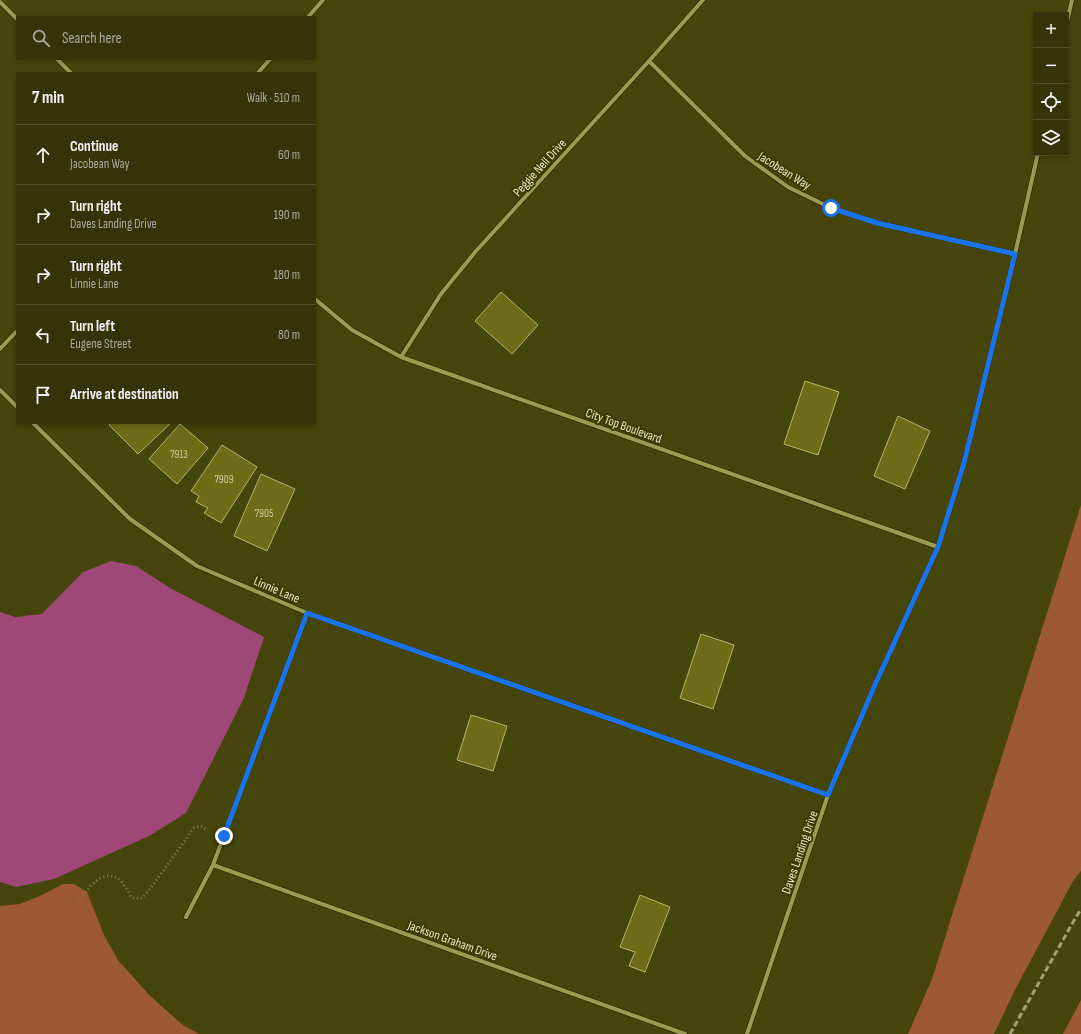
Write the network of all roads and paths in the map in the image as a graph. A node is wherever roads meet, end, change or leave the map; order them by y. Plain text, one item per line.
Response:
1 (323, 0) edge
2 (703, 0) edge
3 (1072, 0) edge
4 (0, 2) edge
5 (1069, 13) edge
6 (309, 16) edge
7 (16, 17) edge
8 (58, 60) edge
9 (269, 60) edge
10 (649, 61) junction
11 (70, 72) edge
12 (259, 72) edge
13 (1037, 156) edge
14 (1015, 254) junction
15 (316, 300) edge
16 (16, 332) edge
17 (0, 349) edge
18 (402, 357) junction
19 (0, 390) edge
20 (16, 406) edge
21 (34, 424) edge
22 (938, 547) junction
23 (307, 613) junction
24 (828, 795) junction
25 (207, 830) dead end
26 (213, 865) junction
27 (78, 902) dead end
28 (186, 917) dead end
29 (685, 1034) edge
30 (747, 1034) edge

1 - 6 street
2 - 10 street, Peggie Nell Drive
3 - 5 street
4 - 7 street
8 - 11 street
9 - 12 street
10 - 14 street, Jacobean Way
10 - 18 street, Peggie Nell Drive
13 - 14 street, Daves Landing Drive
14 - 22 street, Daves Landing Drive
15 - 18 street, City Top Boulevard
16 - 17 street
18 - 22 street, City Top Boulevard
19 - 20 street
21 - 23 street, Linnie Lane
22 - 24 street, Daves Landing Drive
23 - 24 street, Linnie Lane
23 - 26 street
24 - 30 street, Daves Landing Drive
25 - 27 path
26 - 28 street
26 - 29 street, Jackson Graham Drive

